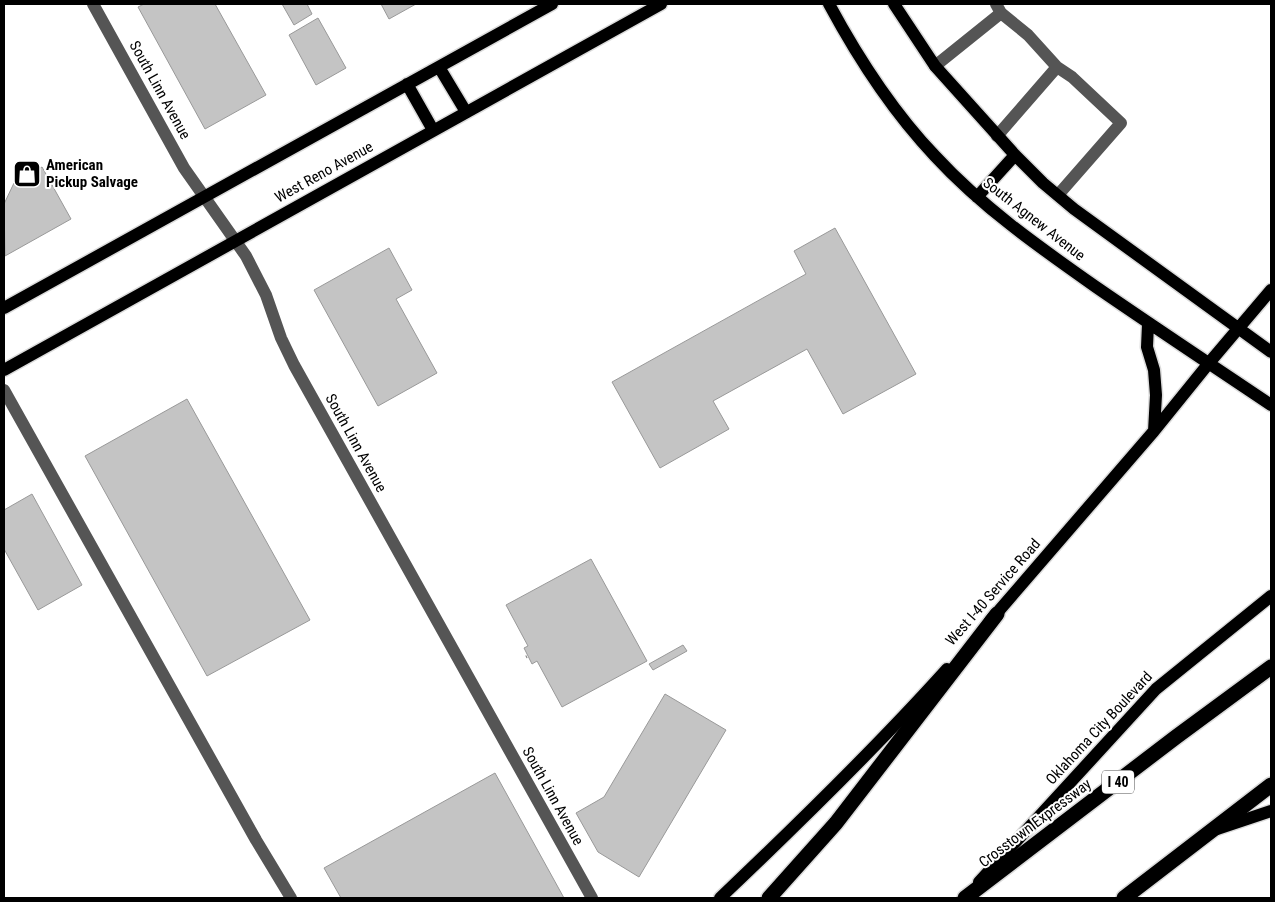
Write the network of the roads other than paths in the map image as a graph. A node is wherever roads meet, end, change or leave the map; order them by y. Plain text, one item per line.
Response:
1 (94, 4) edge
2 (660, 4) edge
3 (830, 4) edge
4 (894, 4) edge
5 (544, 6) edge
6 (999, 8) edge
7 (935, 66) junction
8 (439, 67) junction
9 (1057, 67) junction
10 (408, 84) junction
11 (466, 112) junction
12 (433, 130) junction
13 (998, 136) junction
14 (1014, 155) junction
15 (1058, 195) junction
16 (204, 197) junction
17 (977, 197) junction
18 (234, 240) junction
19 (1271, 290) edge
20 (4, 308) edge
21 (1148, 324) junction
22 (1239, 329) junction
23 (1271, 352) edge
24 (1209, 363) junction
25 (4, 370) edge
26 (4, 390) edge
27 (1271, 405) edge
28 (1154, 431) junction
29 (1271, 596) edge
30 (996, 614) junction
31 (1271, 667) edge
32 (1271, 785) edge
33 (1271, 811) edge
34 (1210, 832) junction
35 (291, 898) edge
36 (592, 898) edge
37 (720, 898) edge
38 (769, 898) edge
39 (964, 898) edge
40 (1124, 898) edge

1 - 16 street, South Linn Avenue
2 - 11 main road, West Reno Avenue
3 - 17 main road, South Agnew Avenue
4 - 7 main road
5 - 8 main road
6 - 7 street
6 - 9 street
7 - 13 main road
8 - 10 main road
8 - 11 main road
9 - 13 street
9 - 15 street
10 - 12 main road
10 - 16 main road
11 - 12 main road, West Reno Avenue
12 - 18 main road, West Reno Avenue
13 - 14 main road
14 - 15 main road
14 - 17 main road
15 - 22 main road
16 - 18 street, South Linn Avenue
16 - 20 main road
17 - 21 main road, South Agnew Avenue
18 - 25 main road, West Reno Avenue
18 - 36 street, South Linn Avenue
19 - 22 main road, West I-40 Service Road
21 - 24 main road, South Agnew Avenue
21 - 28 main road
22 - 23 main road
22 - 24 main road, West I-40 Service Road
24 - 27 main road, South Agnew Avenue
24 - 28 main road, West I-40 Service Road
26 - 35 street
28 - 30 main road, West I-40 Service Road
29 - 39 main road, Oklahoma City Boulevard
30 - 37 main road, West I-40 Service Road
30 - 38 highway
31 - 39 highway, Crosstown Expressway / I 40
32 - 34 highway
33 - 34 main road
34 - 40 highway

